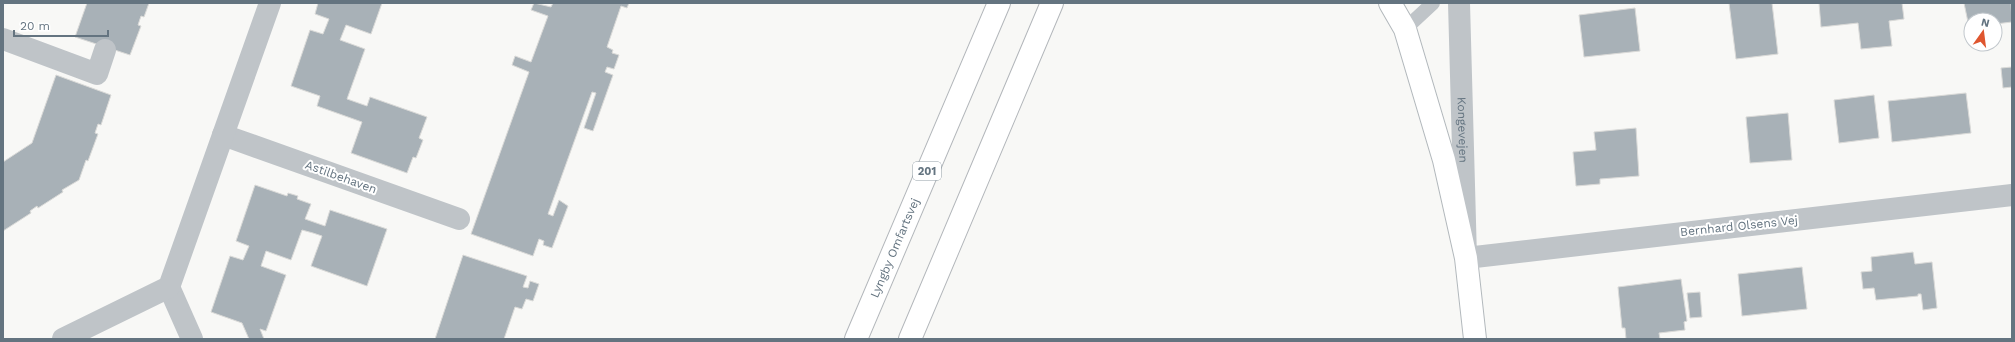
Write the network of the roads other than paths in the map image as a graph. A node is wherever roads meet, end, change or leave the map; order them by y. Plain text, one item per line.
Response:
1 (270, 3) edge
2 (999, 3) edge
3 (1052, 3) edge
4 (1390, 3) edge
5 (1434, 3) edge
6 (1459, 3) edge
7 (1405, 29) junction
8 (3, 39) edge
9 (105, 50) dead end
10 (223, 135) junction
11 (2012, 195) edge
12 (459, 219) dead end
13 (1466, 258) junction
14 (169, 287) junction
15 (63, 339) edge
16 (192, 339) edge
17 (856, 339) edge
18 (910, 339) edge
19 (1475, 339) edge

1 - 10 street
2 - 17 main road, Lyngby Omfartsvej / 201
3 - 18 main road
4 - 7 main road, Kongevejen
5 - 7 lane
6 - 13 street, Kongevejen
7 - 13 main road, Kongevejen
8 - 9 street
10 - 12 street, Astilbehaven
10 - 14 street
11 - 13 street, Bernhard Olsens Vej
13 - 19 main road, Kongevejen
14 - 15 street
14 - 16 street

